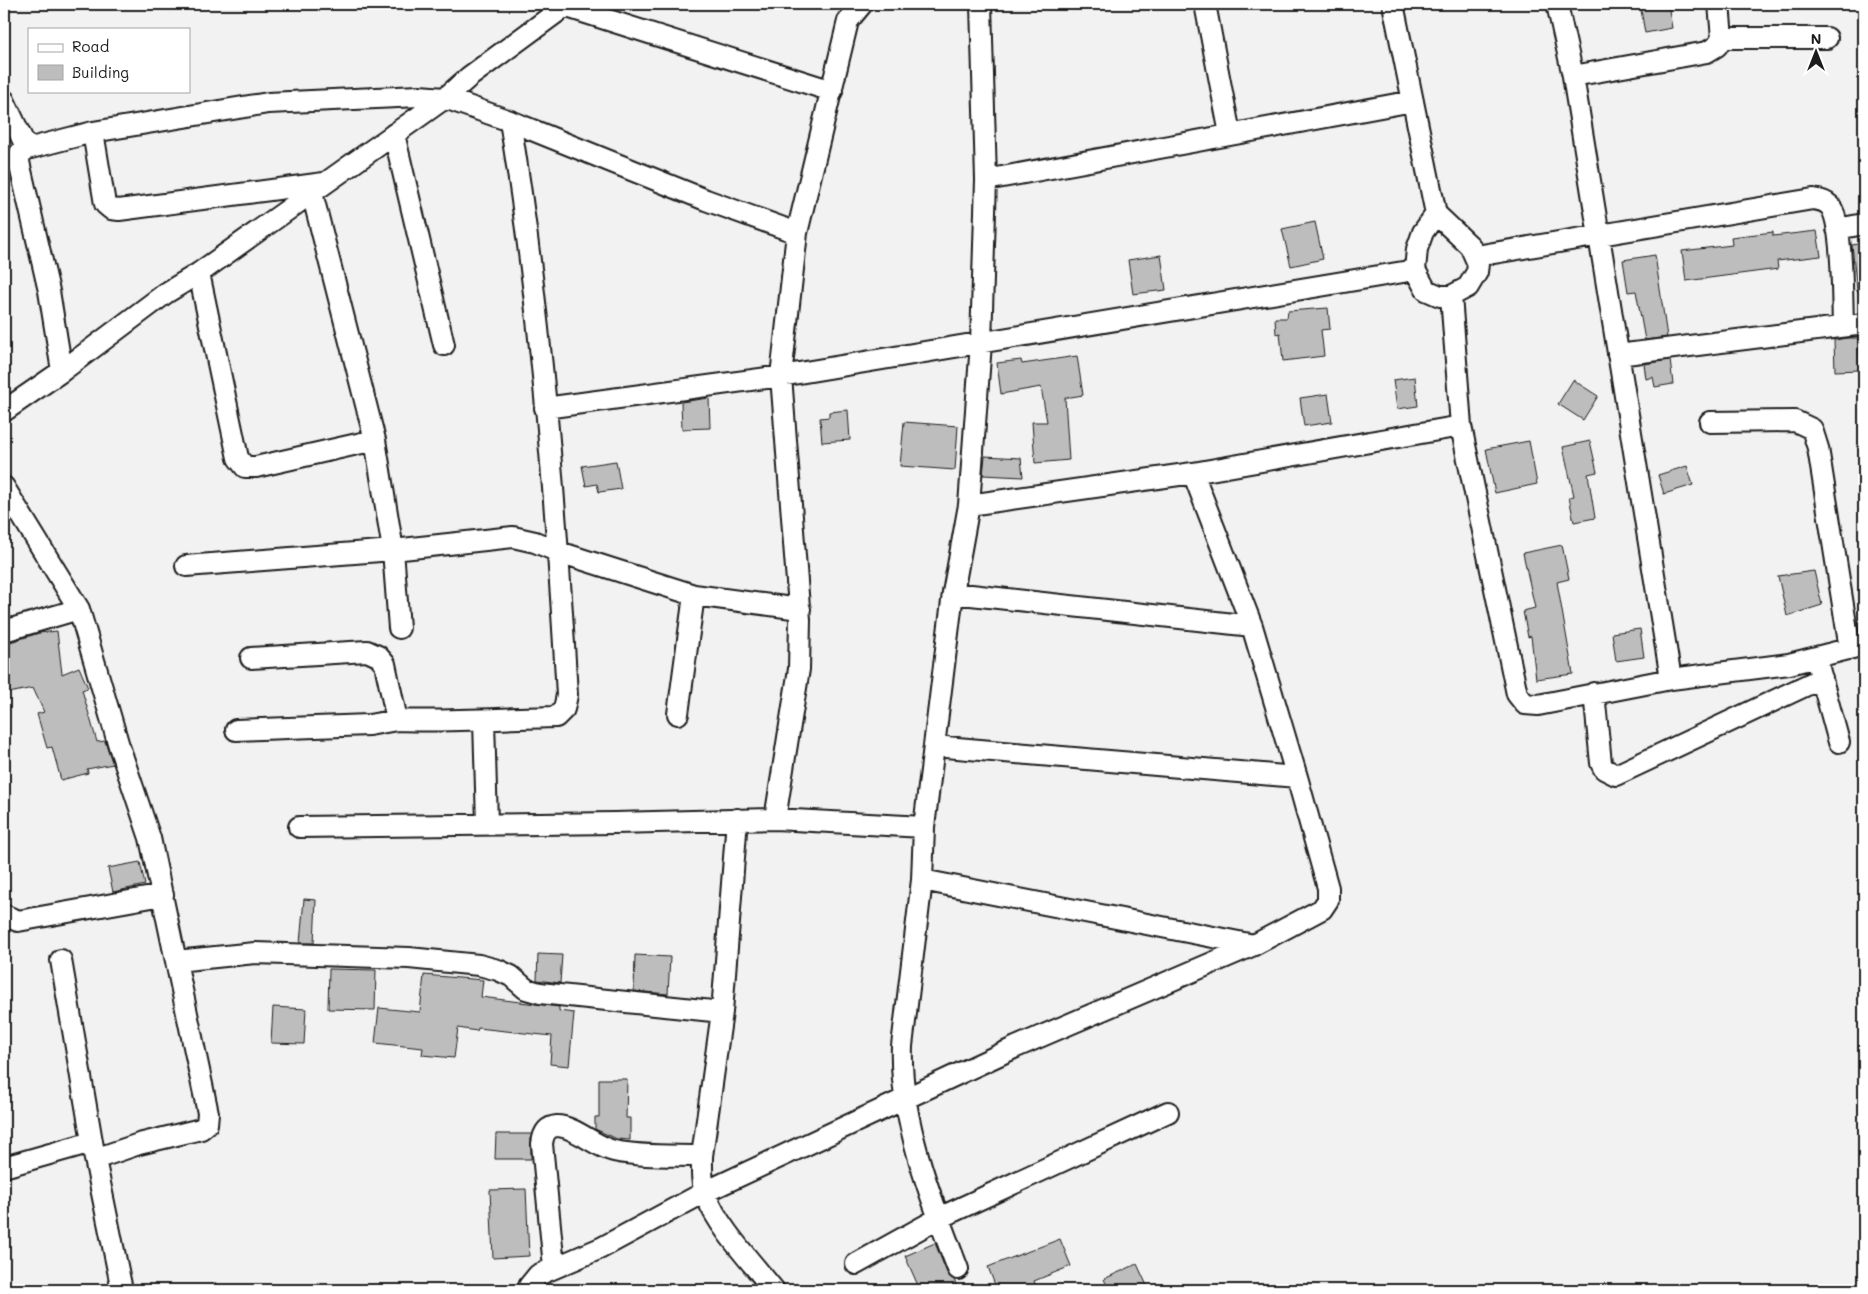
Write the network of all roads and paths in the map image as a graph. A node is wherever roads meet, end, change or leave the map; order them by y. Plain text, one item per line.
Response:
1 (862, 4) edge
2 (980, 4) edge
3 (1205, 4) edge
4 (1393, 4) edge
5 (1557, 4) edge
6 (1719, 4) edge
7 (566, 5) edge
8 (1722, 38) junction
9 (1827, 38) dead end
10 (1573, 76) junction
11 (832, 91) junction
12 (444, 98) junction
13 (4, 100) edge
14 (1413, 101) junction
15 (510, 121) junction
16 (93, 132) junction
17 (394, 134) junction
18 (1230, 134) junction
19 (27, 149) junction
20 (986, 180) junction
21 (319, 188) junction
22 (1436, 214) junction
23 (1864, 224) edge
24 (1837, 229) junction
25 (797, 233) junction
26 (1598, 234) junction
27 (1476, 256) junction
28 (1415, 270) junction
29 (199, 273) junction
30 (1451, 296) junction
31 (1864, 324) edge
32 (1843, 326) junction
33 (981, 343) junction
34 (444, 345) dead end
35 (1618, 355) junction
36 (62, 371) junction
37 (782, 376) junction
38 (545, 408) junction
39 (4, 411) edge
40 (1710, 422) dead end
41 (1462, 426) junction
42 (375, 440) junction
43 (1193, 473) junction
44 (4, 487) edge
45 (968, 505) junction
46 (393, 550) junction
47 (559, 552) junction
48 (186, 566) dead end
49 (953, 593) junction
50 (694, 595) junction
51 (79, 609) junction
52 (800, 609) junction
53 (1252, 626) junction
54 (399, 628) dead end
55 (4, 632) edge
56 (1857, 647) edge
57 (251, 658) dead end
58 (1816, 658) junction
59 (1822, 678) junction
60 (1671, 679) junction
61 (1594, 693) junction
62 (678, 714) dead end
63 (397, 720) junction
64 (484, 721) junction
65 (236, 730) dead end
66 (1839, 742) dead end
67 (934, 746) junction
68 (1297, 778) junction
69 (737, 819) junction
70 (775, 819) junction
71 (487, 823) junction
72 (299, 827) dead end
73 (924, 828) junction
74 (922, 880) junction
75 (163, 895) junction
76 (4, 915) edge
77 (1254, 945) junction
78 (61, 960) dead end
79 (176, 960) junction
80 (722, 1012) junction
81 (904, 1097) junction
82 (1168, 1112) dead end
83 (93, 1151) junction
84 (702, 1156) junction
85 (4, 1167) edge
86 (705, 1192) junction
87 (938, 1218) junction
88 (856, 1264) dead end
89 (554, 1267) junction
90 (958, 1269) dead end
91 (122, 1290) edge
92 (529, 1290) edge
93 (774, 1290) edge

1 - 11 street
2 - 20 street
3 - 18 street
4 - 14 street
5 - 10 street
6 - 8 street
7 - 11 street
7 - 12 street
8 - 9 street
8 - 10 street
10 - 26 street
11 - 25 street
12 - 15 street
12 - 16 street
12 - 17 street
13 - 19 street
14 - 18 street
14 - 22 street
15 - 25 street
15 - 38 street
16 - 19 street
16 - 21 street
17 - 21 street
17 - 34 street
18 - 20 street
19 - 36 street
20 - 33 street
21 - 29 street
21 - 42 street
22 - 27 street
22 - 28 street
23 - 24 street
24 - 26 street
24 - 32 street
25 - 37 street
26 - 27 street
26 - 35 street
27 - 30 street
28 - 30 street
28 - 33 street
29 - 36 street
29 - 42 street
30 - 41 street
31 - 32 street
32 - 35 street
33 - 37 street
33 - 45 street
35 - 60 street
36 - 39 street
37 - 38 street
37 - 52 street
38 - 47 street
40 - 56 street
41 - 43 street
41 - 61 street
42 - 46 street
43 - 45 street
43 - 53 street
44 - 51 street
45 - 49 street
46 - 47 street
46 - 48 street
46 - 54 street
47 - 50 street
47 - 64 street
49 - 53 street
49 - 67 street
50 - 52 street
50 - 62 street
51 - 55 street
51 - 75 street
52 - 70 street
53 - 68 street
56 - 58 street
57 - 63 street
58 - 59 street
58 - 60 street
59 - 61 street
59 - 66 street
60 - 61 street
63 - 64 street
63 - 65 street
64 - 71 street
67 - 68 street
67 - 73 street
68 - 77 street
69 - 70 street
69 - 71 street
69 - 80 street
70 - 73 street
71 - 72 street
73 - 74 street
74 - 77 street
74 - 81 street
75 - 76 street
75 - 79 street
77 - 81 street
78 - 83 street
79 - 80 street
79 - 83 street
80 - 84 street
81 - 86 street
81 - 87 street
82 - 87 street
83 - 85 street
83 - 91 street
84 - 86 street
84 - 89 street
86 - 89 street
86 - 93 street
87 - 88 street
87 - 90 street
89 - 92 street

